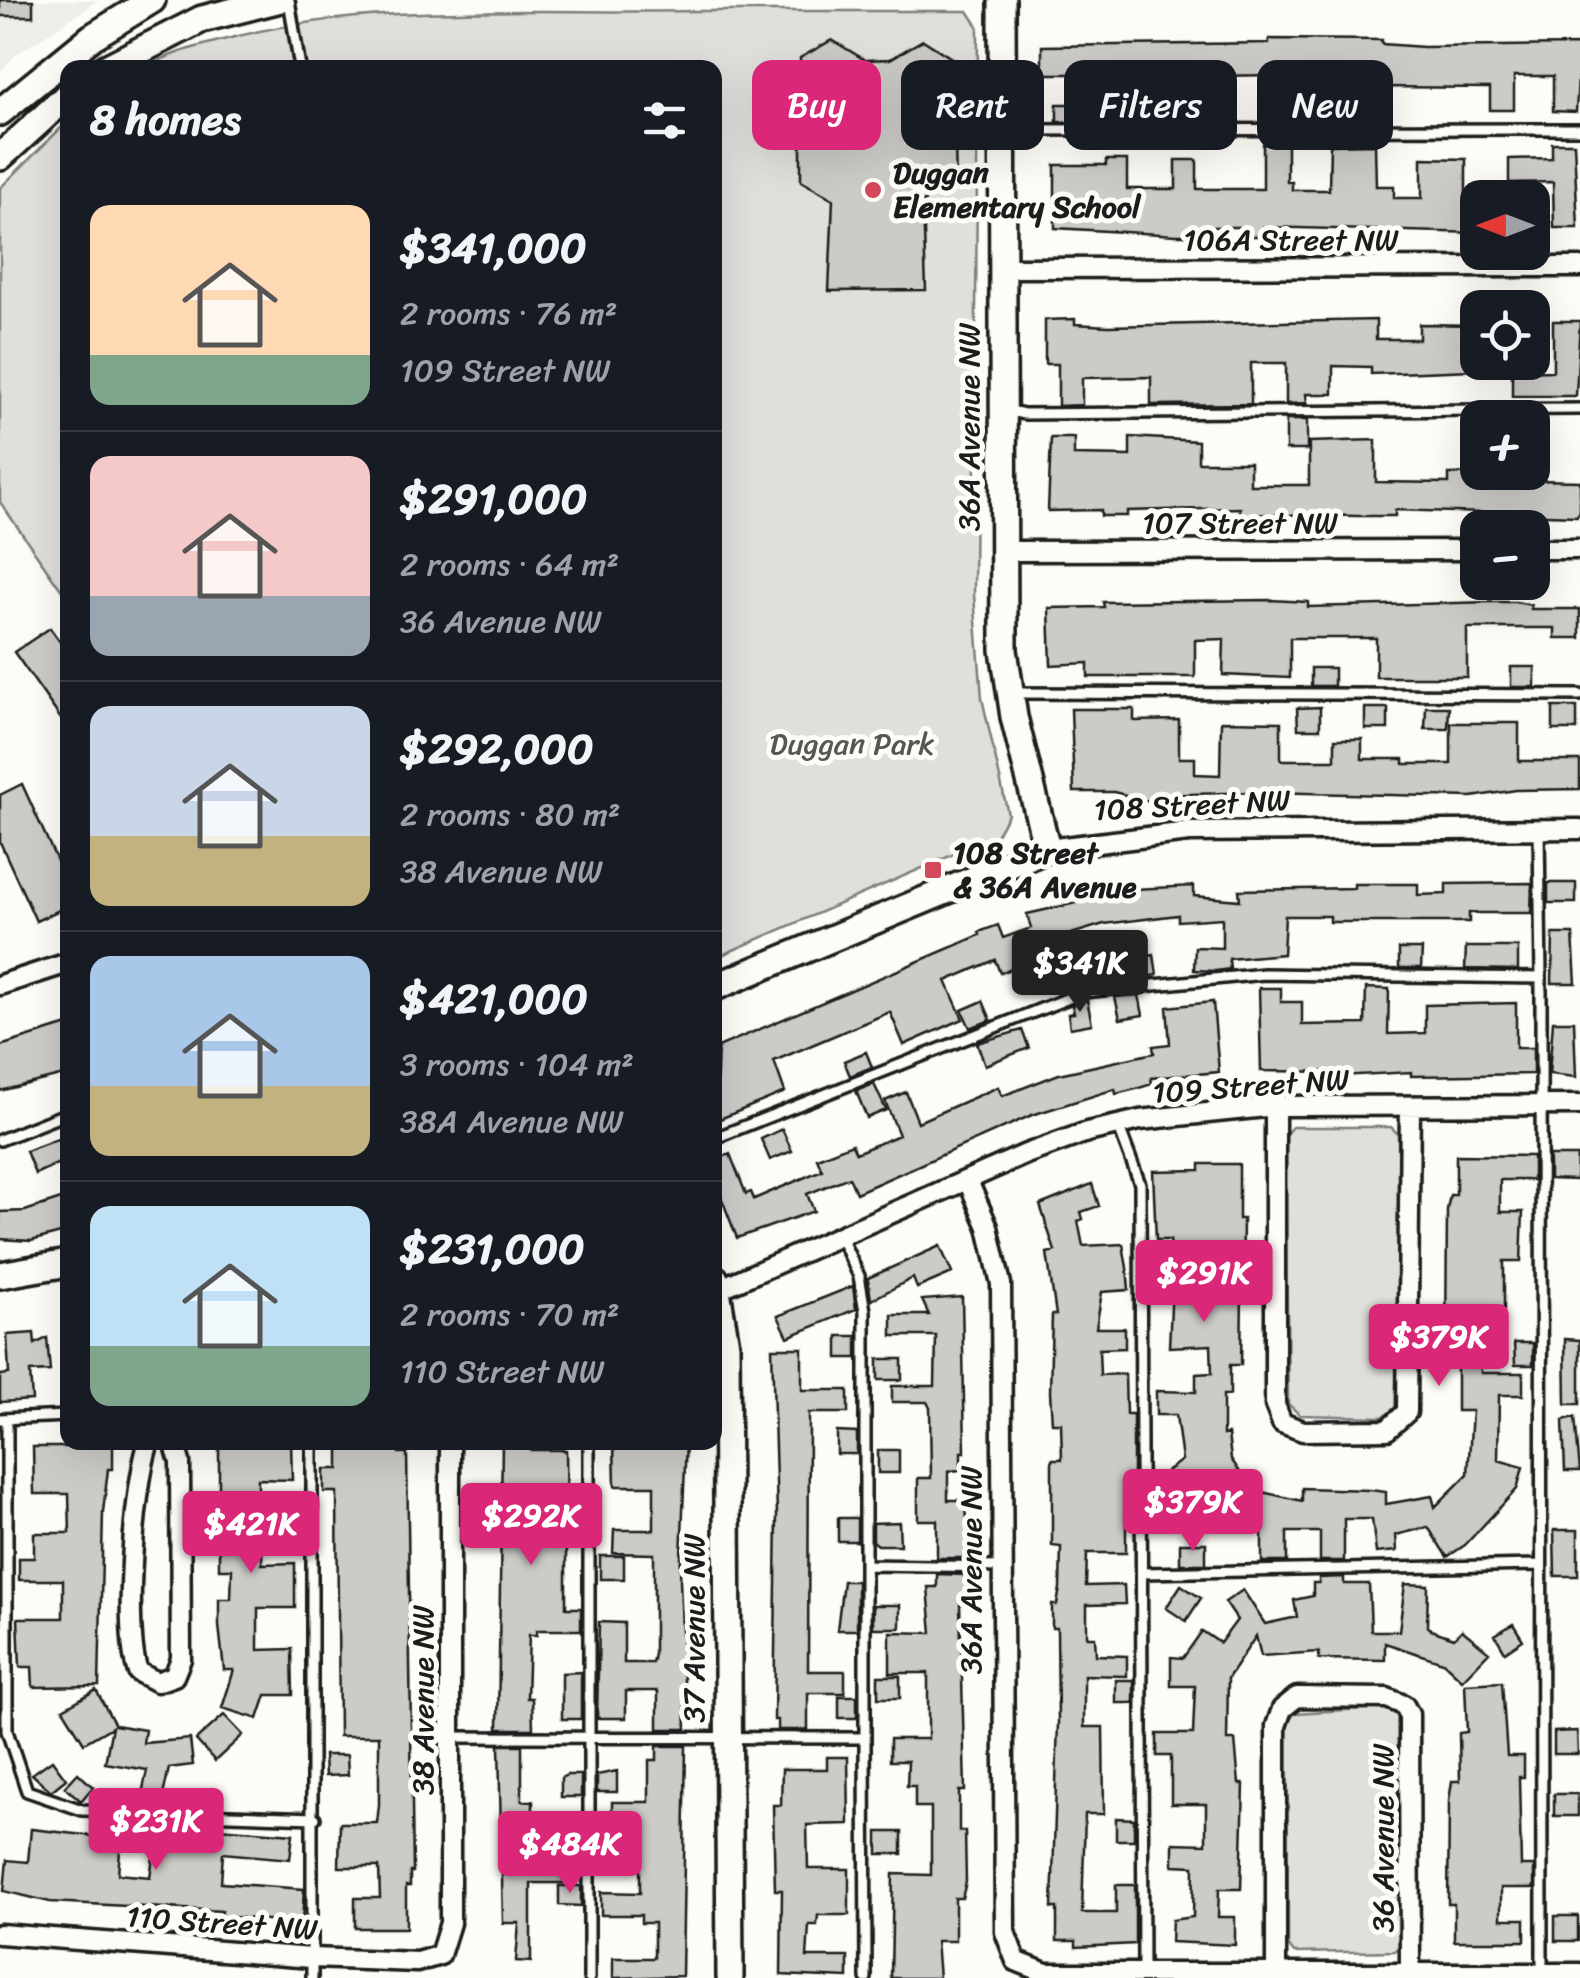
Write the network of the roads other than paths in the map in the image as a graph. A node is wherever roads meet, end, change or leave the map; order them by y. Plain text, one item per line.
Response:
1 (152, 0) edge
2 (277, 0) edge
3 (289, 0) edge
4 (1002, 0) edge
5 (122, 60) edge
6 (299, 60) edge
7 (1002, 60) edge
8 (3, 102) edge
9 (60, 102) edge
10 (1044, 130) edge
11 (1580, 130) edge
12 (1002, 150) edge
13 (0, 157) edge
14 (1580, 267) edge
15 (1002, 268) junction
16 (1002, 409) junction
17 (1580, 409) edge
18 (1580, 549) edge
19 (1460, 550) edge
20 (1550, 550) edge
21 (1002, 551) junction
22 (1010, 693) junction
23 (1580, 695) edge
24 (1539, 829) junction
25 (1580, 829) edge
26 (1047, 850) junction
27 (60, 966) edge
28 (1540, 978) junction
29 (722, 985) edge
30 (0, 986) edge
31 (1540, 1105) junction
32 (1580, 1105) edge
33 (1274, 1106) junction
34 (1410, 1106) junction
35 (60, 1116) edge
36 (1118, 1125) junction
37 (722, 1135) edge
38 (0, 1140) edge
39 (968, 1181) junction
40 (840, 1235) junction
41 (60, 1264) edge
42 (0, 1275) edge
43 (722, 1282) edge
44 (722, 1318) edge
45 (60, 1416) edge
46 (4, 1419) edge
47 (148, 1450) edge
48 (176, 1450) edge
49 (312, 1450) edge
50 (450, 1450) edge
51 (588, 1450) edge
52 (866, 1565) junction
53 (1541, 1565) junction
54 (1004, 1566) junction
55 (1143, 1573) junction
56 (450, 1737) junction
57 (588, 1738) junction
58 (727, 1738) junction
59 (866, 1738) junction
60 (315, 1818) junction
61 (0, 1934) edge
62 (440, 1955) joint
63 (312, 1958) junction
64 (1276, 1972) junction
65 (1410, 1972) junction
66 (1580, 1973) edge
67 (1542, 1975) edge
68 (1143, 1976) edge
69 (312, 1978) edge
70 (589, 1978) edge
71 (730, 1978) edge
72 (866, 1978) edge

1 - 8 street
2 - 5 street
3 - 6 lane
4 - 7 street, 36A Avenue NW
9 - 13 street
10 - 11 lane
12 - 15 street, 36A Avenue NW
14 - 15 street, 106A Street NW
15 - 16 street, 36A Avenue NW
16 - 17 lane
16 - 21 street, 36A Avenue NW
18 - 20 street
19 - 21 street, 107 Street NW
21 - 22 street, 36A Avenue NW
22 - 23 lane
22 - 26 street, 36A Avenue NW
24 - 25 street, 108 Street NW
24 - 26 street, 108 Street NW
24 - 28 lane
26 - 29 street, 108 Street NW
27 - 30 street
28 - 31 lane
28 - 37 lane
31 - 32 street, 109 Street NW
31 - 34 street, 109 Street NW
31 - 53 lane
33 - 34 street, 109 Street NW
33 - 34 street
33 - 36 street, 109 Street NW
35 - 38 lane
36 - 39 street, 109 Street NW
36 - 55 lane
39 - 40 street, 109 Street NW
39 - 54 street, 36A Avenue NW
40 - 43 street, 109 Street NW
40 - 52 lane
41 - 42 street
44 - 58 street, 37 Avenue NW
45 - 46 lane
46 - 60 lane
47 - 48 street
49 - 60 lane
50 - 56 street, 38 Avenue NW
51 - 57 lane
52 - 54 lane
52 - 59 lane
53 - 55 lane
53 - 67 lane
54 - 68 street, 36A Avenue NW
55 - 68 lane
56 - 57 lane
56 - 62 street, 38 Avenue NW
57 - 58 lane
57 - 70 lane
58 - 59 lane
58 - 71 street, 37 Avenue NW
59 - 72 lane
60 - 63 lane
61 - 63 street, 110 Street NW
62 - 63 street, 110 Street NW
63 - 69 lane
64 - 65 street
64 - 65 street, 36 Avenue NW
64 - 68 street
65 - 67 street
66 - 67 street

